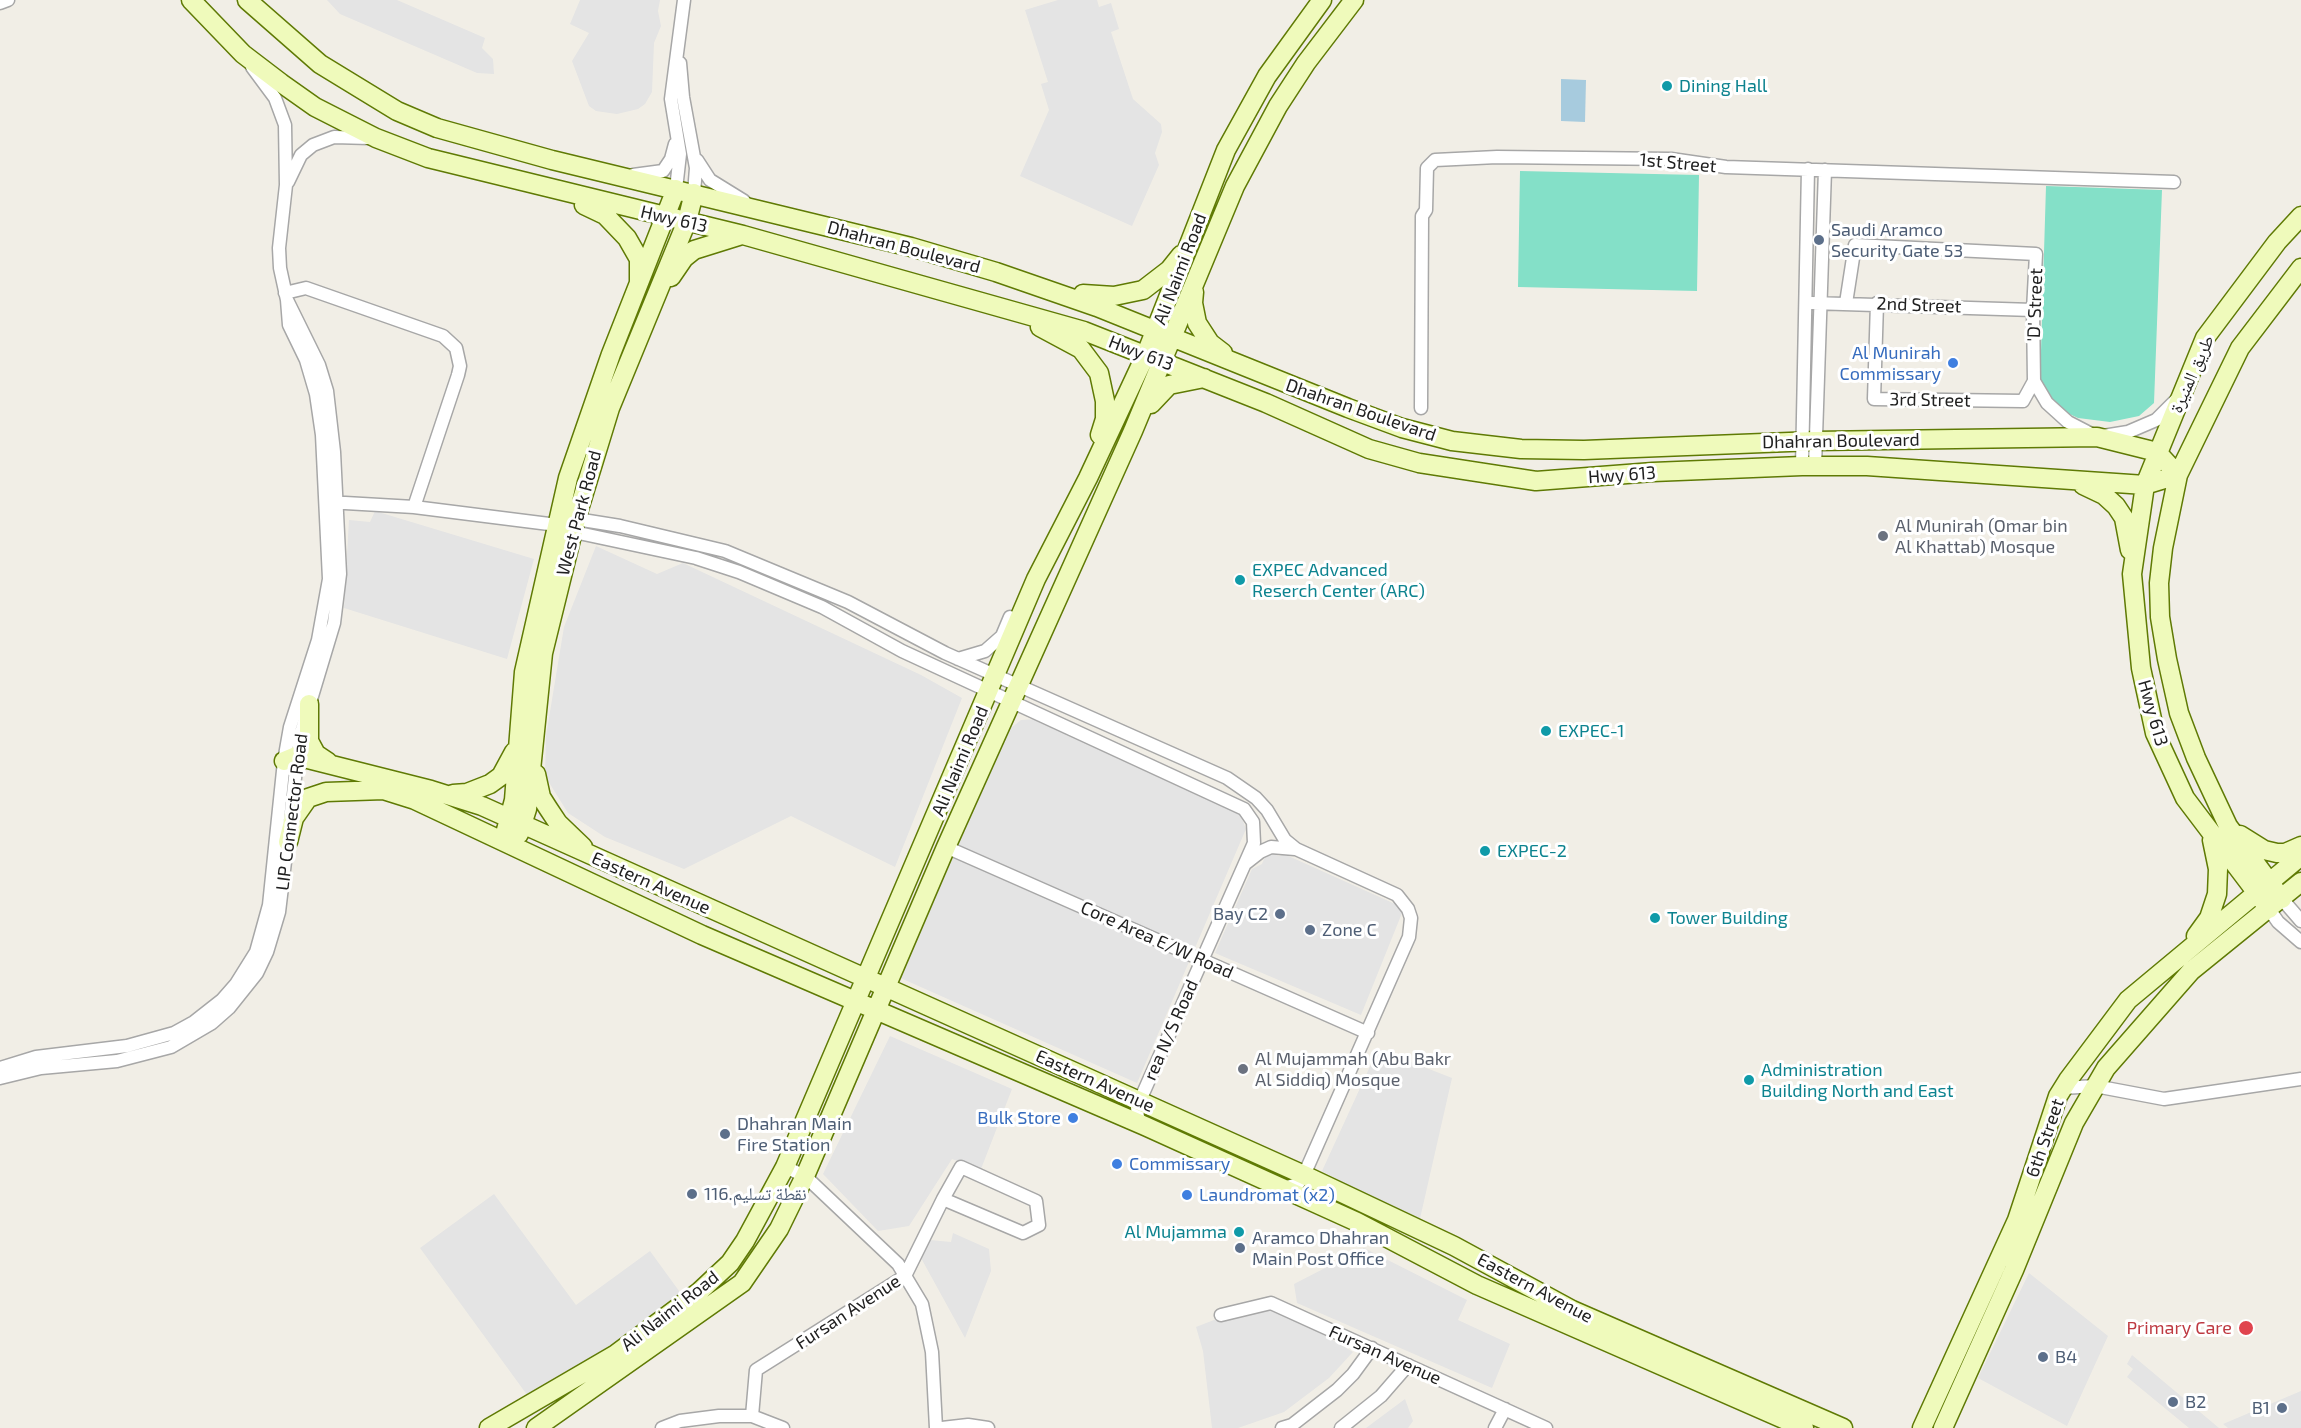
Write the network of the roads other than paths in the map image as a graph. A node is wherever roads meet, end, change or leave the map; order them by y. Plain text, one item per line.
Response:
1 (8, 0) edge
2 (191, 0) edge
3 (246, 0) edge
4 (684, 0) edge
5 (1322, 0) edge
6 (1354, 0) edge
7 (0, 3) edge
8 (678, 47) junction
9 (243, 54) junction
10 (675, 125) junction
11 (376, 138) junction
12 (694, 155) junction
13 (1808, 169) junction
14 (1825, 170) junction
15 (622, 176) junction
16 (2174, 182) dead end
17 (286, 185) junction
18 (553, 189) junction
19 (685, 191) junction
20 (758, 209) junction
21 (2301, 216) edge
22 (667, 218) junction
23 (687, 221) junction
24 (743, 235) junction
25 (1192, 239) junction
26 (2301, 268) edge
27 (1198, 274) junction
28 (638, 288) junction
29 (1047, 289) junction
30 (286, 297) junction
31 (1804, 303) junction
32 (1820, 303) junction
33 (1846, 303) junction
34 (1877, 303) junction
35 (650, 308) junction
36 (1003, 310) junction
37 (2033, 310) junction
38 (1165, 333) junction
39 (1146, 354) junction
40 (1163, 361) junction
41 (1239, 365) junction
42 (1204, 378) junction
43 (2034, 381) junction
44 (2181, 394) junction
45 (1421, 408) dead end
46 (1133, 431) junction
47 (2097, 437) junction
48 (1808, 441) junction
49 (2157, 452) junction
50 (1808, 466) junction
51 (2178, 475) junction
52 (1088, 478) junction
53 (2074, 480) junction
54 (2145, 485) junction
55 (331, 502) junction
56 (414, 507) junction
57 (569, 525) junction
58 (2132, 574) junction
59 (1036, 579) junction
60 (958, 659) junction
61 (993, 683) junction
62 (1016, 693) junction
63 (309, 704) junction
64 (526, 741) junction
65 (292, 762) junction
66 (334, 765) junction
67 (384, 790) junction
68 (449, 795) junction
69 (517, 822) junction
70 (2228, 826) junction
71 (2211, 836) junction
72 (288, 842) junction
73 (508, 844) junction
74 (2301, 846) edge
75 (946, 847) junction
76 (1296, 849) junction
77 (2301, 856) edge
78 (607, 863) junction
79 (1243, 867) junction
80 (2301, 882) edge
81 (2263, 888) junction
82 (2275, 904) junction
83 (2301, 921) edge
84 (2301, 942) edge
85 (2180, 958) junction
86 (1202, 960) junction
87 (867, 978) junction
88 (885, 986) junction
89 (857, 1001) junction
90 (876, 1009) junction
91 (1368, 1033) junction
92 (0, 1068) edge
93 (0, 1078) edge
94 (2301, 1079) edge
95 (2095, 1086) junction
96 (2063, 1088) junction
97 (1139, 1101) junction
98 (1145, 1126) junction
99 (785, 1167) junction
100 (1304, 1175) junction
101 (806, 1176) junction
102 (1283, 1188) junction
103 (943, 1198) junction
104 (905, 1276) junction
105 (1221, 1315) dead end
106 (1372, 1348) junction
107 (1408, 1365) junction
108 (1505, 1409) junction
109 (752, 1416) junction
110 (489, 1428) edge
111 (536, 1428) edge
112 (662, 1428) edge
113 (783, 1428) edge
114 (936, 1428) edge
115 (942, 1428) edge
116 (988, 1428) edge
117 (1282, 1428) edge
118 (1341, 1428) edge
119 (1495, 1428) edge
120 (1546, 1428) edge
121 (1804, 1428) edge
122 (1843, 1428) edge
123 (1922, 1428) edge
124 (1943, 1428) edge

1 - 7 street
2 - 9 main road, Hwy 613
3 - 15 main road, Dhahran Boulevard
4 - 8 street
5 - 25 main road, Ali Naimi Road
6 - 27 main road, Ali Naimi Road
8 - 10 street
8 - 12 street
9 - 11 main road, Hwy 613
9 - 17 street, LIP Connector Road
10 - 15 street
10 - 19 street
11 - 17 street, LIP Connector Road
11 - 18 main road, Hwy 613
12 - 19 street
12 - 20 street
13 - 14 street, 1st Street
13 - 31 street
13 - 45 street, 1st Street
14 - 16 street, 1st Street
14 - 32 street
15 - 19 main road, Dhahran Boulevard
17 - 30 street, LIP Connector Road
18 - 22 main road, Hwy 613
18 - 28 main road
19 - 20 main road, Dhahran Boulevard
19 - 22 main road, West Park Road
19 - 23 main road, West Park Road
20 - 29 main road, Dhahran Boulevard
21 - 44 main road, طريق المنيرة
22 - 23 main road, Hwy 613
22 - 28 main road, West Park Road
23 - 24 main road, Hwy 613
23 - 35 main road, West Park Road
24 - 35 main road
24 - 36 main road, Hwy 613
25 - 29 main road
25 - 38 main road, Ali Naimi Road
26 - 51 main road, طريق المنيرة
27 - 38 main road, Ali Naimi Road
27 - 41 main road
28 - 57 main road, West Park Road
29 - 38 main road, Dhahran Boulevard
30 - 55 street, LIP Connector Road
30 - 56 street
31 - 32 street, 2nd Street
31 - 48 street
32 - 33 street, 2nd Street
32 - 48 street
33 - 34 street, 2nd Street
33 - 37 street, 'D' Street
34 - 37 street, 2nd Street
34 - 43 street, 3rd Street
35 - 57 main road, West Park Road
36 - 39 main road, Hwy 613
36 - 52 main road
37 - 43 street, 'D' Street
38 - 39 main road, Ali Naimi Road
38 - 40 main road, Ali Naimi Road
38 - 41 main road, Dhahran Boulevard
39 - 40 main road, Hwy 613
39 - 52 main road, Ali Naimi Road
40 - 42 main road, Hwy 613
40 - 46 main road, Ali Naimi Road
41 - 48 main road, Dhahran Boulevard
42 - 46 main road
42 - 50 main road, Hwy 613
43 - 47 street
44 - 47 street
44 - 49 main road, طريق المنيرة
46 - 62 main road, Ali Naimi Road
47 - 48 main road, Dhahran Boulevard
47 - 49 main road, Dhahran Boulevard
48 - 50 street
49 - 51 main road
49 - 54 main road, طريق المنيرة
50 - 53 main road, Hwy 613
51 - 54 main road, Hwy 613
51 - 70 main road
52 - 59 main road, Ali Naimi Road
53 - 54 main road, Hwy 613
53 - 58 main road
54 - 58 main road, Hwy 613
55 - 56 street
55 - 63 street, LIP Connector Road
55 - 65 street, LIP Connector Road
56 - 57 street
57 - 60 street
57 - 61 street
57 - 64 main road, West Park Road
58 - 71 main road, Hwy 613
59 - 60 street
59 - 61 main road, Ali Naimi Road
60 - 61 street
61 - 62 street
61 - 87 main road, Ali Naimi Road
62 - 75 main road, Ali Naimi Road
62 - 76 street
62 - 79 street, rea N/S Road
63 - 65 street, LIP Connector Road
63 - 66 main road, Eastern Avenue
64 - 68 main road
64 - 69 main road, West Park Road
64 - 78 main road
65 - 66 main road, Eastern Avenue
65 - 67 main road, Eastern Avenue
65 - 72 street, LIP Connector Road
65 - 92 street, LIP Connector Road
66 - 68 main road, Eastern Avenue
67 - 72 main road, Eastern Avenue
67 - 73 main road, Eastern Avenue
68 - 69 main road, Eastern Avenue
69 - 73 main road, West Park Road
69 - 78 main road, Eastern Avenue
70 - 74 main road
70 - 81 main road
71 - 81 main road, Hwy 613
71 - 85 main road
72 - 93 street, LIP Connector Road
73 - 89 main road, Eastern Avenue
75 - 86 street, Core Area E/W Road
75 - 88 main road, Ali Naimi Road
76 - 79 street
76 - 91 street
77 - 81 main road, 6th Street
78 - 87 main road, Eastern Avenue
79 - 86 street, rea N/S Road
80 - 82 main road, 6th Street
81 - 82 main road, Hwy 613
81 - 85 main road, 6th Street
82 - 83 street
82 - 84 street
82 - 95 main road, 6th Street
85 - 96 main road, 6th Street
86 - 91 street, Core Area E/W Road
86 - 97 street, rea N/S Road
87 - 88 main road, Eastern Avenue
87 - 89 main road, Ali Naimi Road
88 - 90 main road, Ali Naimi Road
88 - 97 main road, Eastern Avenue
89 - 90 main road, Eastern Avenue
89 - 99 main road, Ali Naimi Road
90 - 98 main road, Eastern Avenue
90 - 101 main road, Ali Naimi Road
91 - 100 street
94 - 95 street
95 - 96 street
95 - 124 main road, 6th Street
96 - 123 main road, 6th Street
97 - 98 street, rea N/S Road
97 - 100 main road, Eastern Avenue
98 - 102 main road, Eastern Avenue
99 - 101 street
99 - 110 main road, Ali Naimi Road
100 - 102 street
100 - 122 main road, Eastern Avenue
101 - 104 street
101 - 111 main road, Ali Naimi Road
102 - 121 main road, Eastern Avenue
103 - 103 street, Fursan Avenue
103 - 104 street, Fursan Avenue
104 - 109 street, Fursan Avenue
104 - 114 street
105 - 106 street, Fursan Avenue
106 - 107 street, Fursan Avenue
106 - 117 street
107 - 108 street, Fursan Avenue
107 - 118 street
108 - 119 street
108 - 120 street, Fursan Avenue
109 - 112 street
109 - 113 street
115 - 116 street

